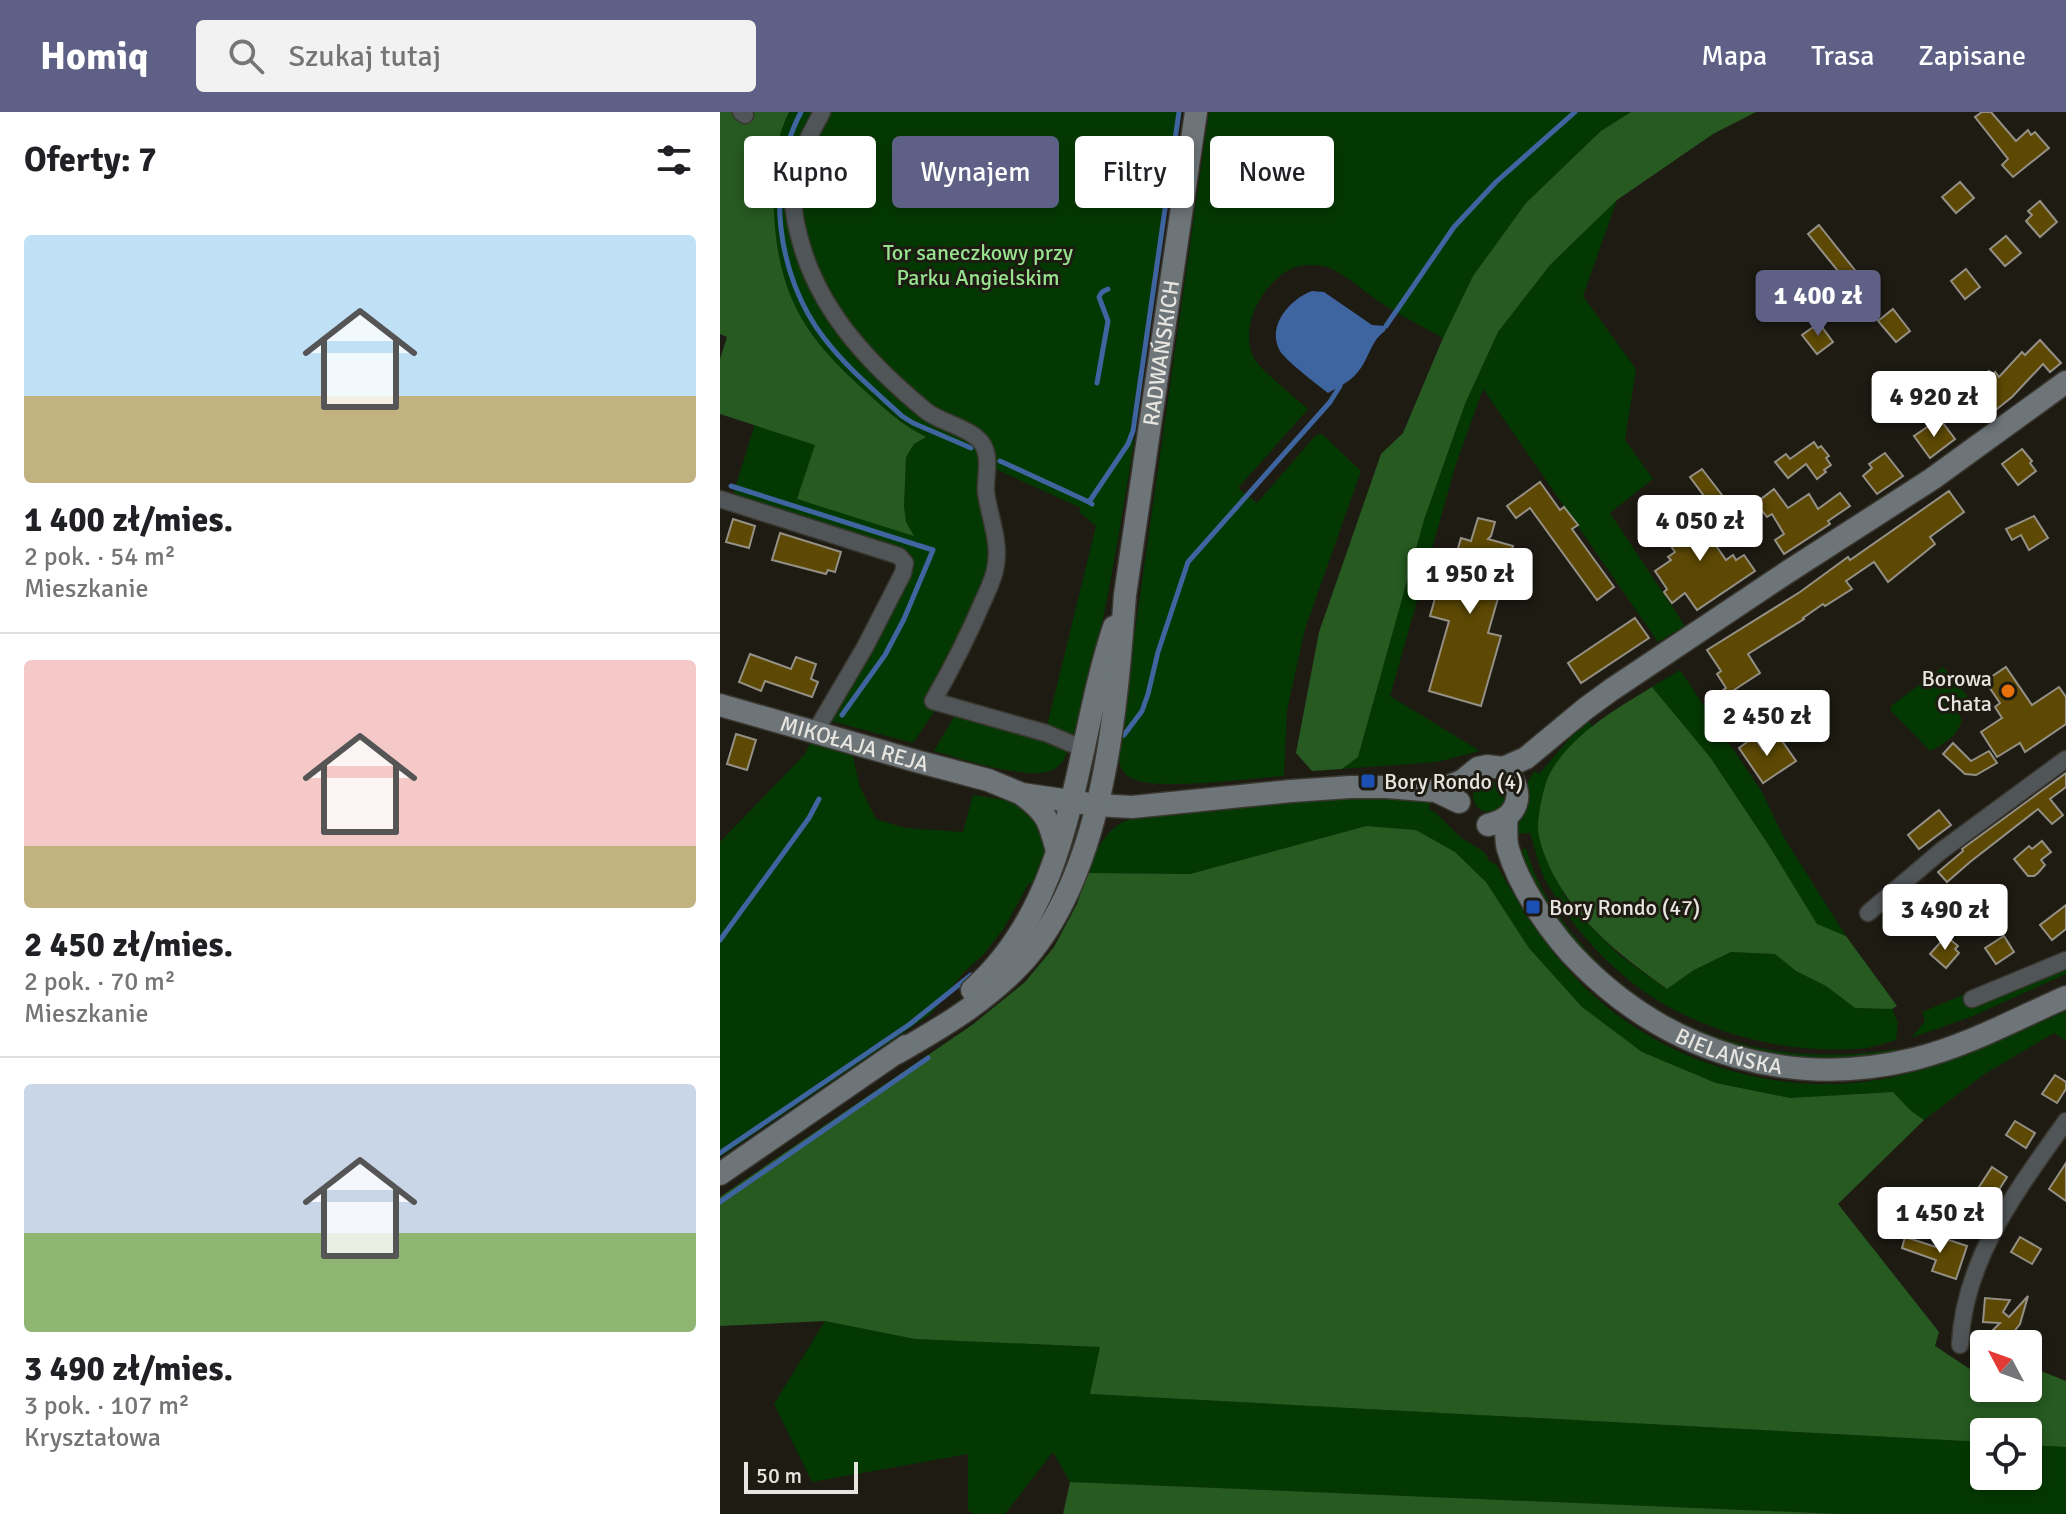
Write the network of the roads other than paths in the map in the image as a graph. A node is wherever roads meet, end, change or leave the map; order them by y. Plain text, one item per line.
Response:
1 (822, 112) edge
2 (1196, 112) edge
3 (2066, 382) edge
4 (720, 499) edge
5 (1125, 595) junction
6 (720, 705) edge
7 (815, 732) junction
8 (1072, 744) dead end
9 (2066, 759) edge
10 (1509, 775) junction
11 (988, 780) junction
12 (1460, 792) junction
13 (1074, 793) junction
14 (1022, 794) junction
15 (1098, 796) junction
16 (1222, 798) junction
17 (1132, 807) junction
18 (1497, 822) junction
19 (1057, 851) junction
20 (1081, 859) junction
21 (1868, 913) dead end
22 (2066, 960) edge
23 (2062, 998) edge
24 (1972, 999) dead end
25 (897, 1053) junction
26 (2066, 1121) edge
27 (720, 1174) edge
28 (1960, 1345) dead end

1 - 8 street
2 - 5 street, RADWAŃSKICH
3 - 10 street
4 - 7 street
5 - 13 street, RADWAŃSKICH
5 - 15 street, RADWAŃSKICH
6 - 7 street, MIKOŁAJA REJA
7 - 11 street, MIKOŁAJA REJA
9 - 21 street
10 - 12 street
10 - 18 street
11 - 13 street, MIKOŁAJA REJA
11 - 14 street, MIKOŁAJA REJA
12 - 16 street, MIKOŁAJA REJA
12 - 18 street
13 - 14 street, MIKOŁAJA REJA
13 - 15 street, MIKOŁAJA REJA
13 - 19 street, RADWAŃSKICH
14 - 19 street
15 - 16 street, MIKOŁAJA REJA
15 - 17 street, MIKOŁAJA REJA
15 - 20 street, RADWAŃSKICH
16 - 17 street, MIKOŁAJA REJA
17 - 20 street
18 - 23 street, BIELAŃSKA
19 - 25 street, RADWAŃSKICH
20 - 25 street
22 - 24 street
25 - 27 street
26 - 28 street

